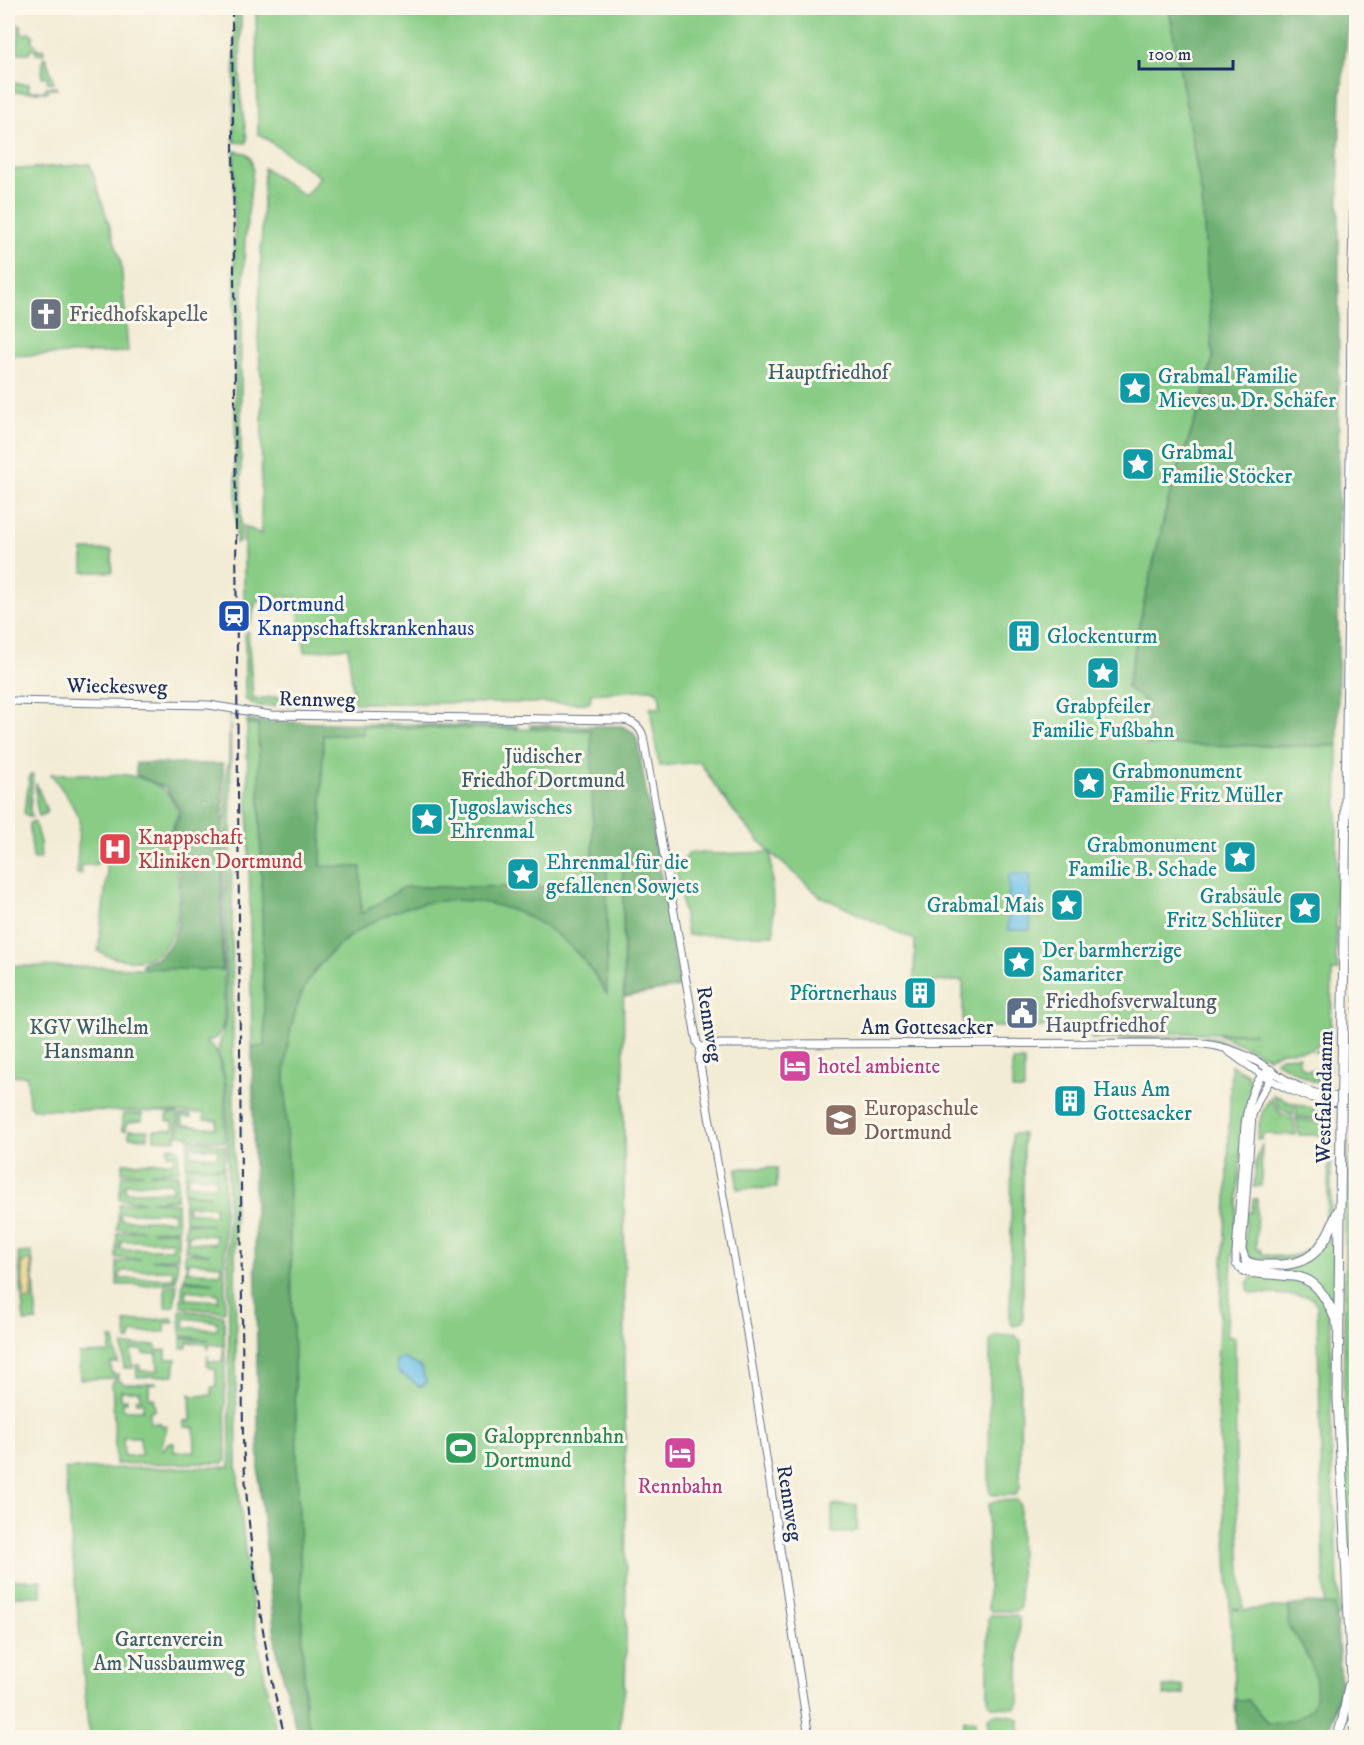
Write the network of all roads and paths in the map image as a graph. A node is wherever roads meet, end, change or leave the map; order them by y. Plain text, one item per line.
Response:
1 (1356, 171) edge
2 (8, 701) edge
3 (226, 707) joint
4 (701, 1048) junction
5 (1225, 1048) junction
6 (1271, 1070) junction
7 (1263, 1075) junction
8 (1270, 1080) junction
9 (1356, 1097) edge
10 (1356, 1103) edge
11 (1340, 1206) junction
12 (1242, 1265) junction
13 (1340, 1330) junction
14 (1352, 1675) junction
15 (809, 1737) edge
16 (1337, 1737) edge
17 (1355, 1737) edge

1 - 11 highway, Westfalendamm, bridge
2 - 3 street, Wieckesweg
3 - 4 street, Rennweg
4 - 5 street, Am Gottesacker
4 - 15 street, Rennweg
5 - 6 street, Am Gottesacker
5 - 7 street, Am Gottesacker
6 - 7 street
6 - 8 street
6 - 9 street, Am Gottesacker
7 - 8 street, Am Gottesacker
7 - 12 street
8 - 10 street, Am Gottesacker
8 - 12 street
11 - 12 highway
11 - 13 highway, Westfalendamm
12 - 13 highway
13 - 14 highway, Westfalendamm
14 - 16 highway
14 - 17 highway, Westfalendamm

